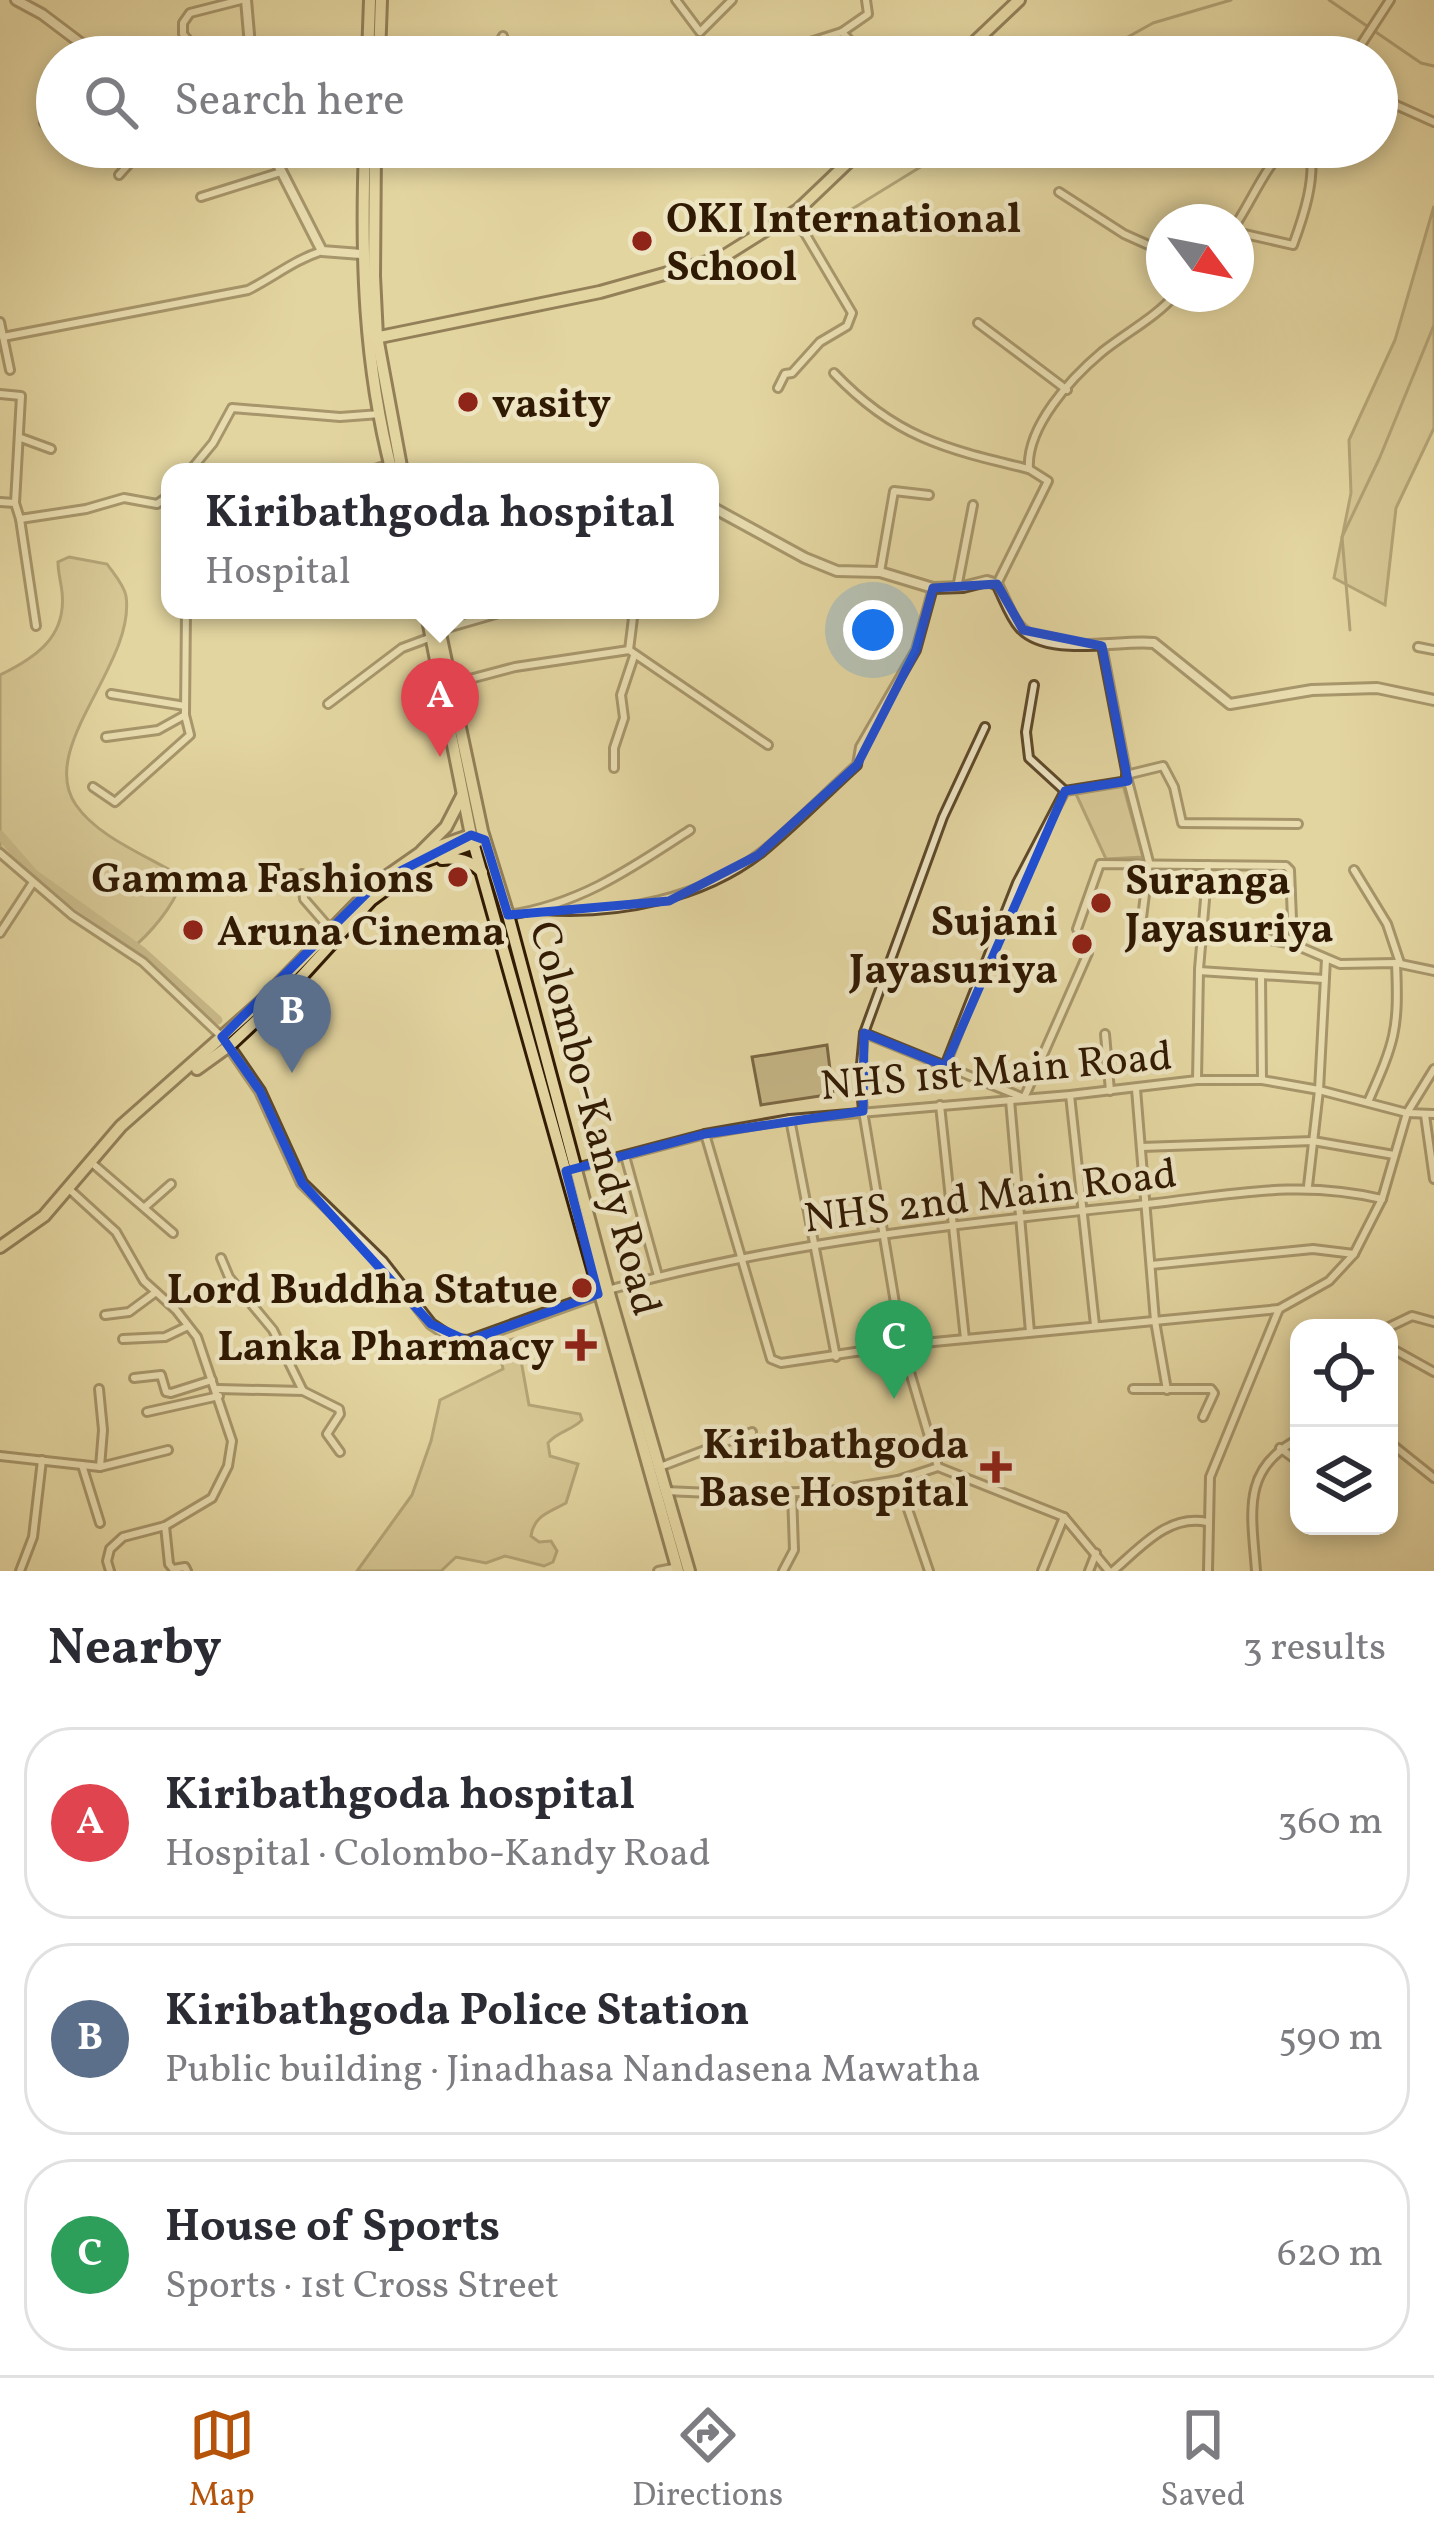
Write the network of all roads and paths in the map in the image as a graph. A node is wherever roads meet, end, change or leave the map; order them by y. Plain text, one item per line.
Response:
1 (16, 0) edge
2 (244, 0) edge
3 (370, 0) edge
4 (381, 0) edge
5 (676, 0) edge
6 (732, 0) edge
7 (866, 0) edge
8 (1018, 0) edge
9 (1390, 0) edge
10 (842, 32) junction
11 (71, 36) edge
12 (185, 36) edge
13 (248, 36) edge
14 (369, 36) edge
15 (380, 36) edge
16 (829, 36) edge
17 (846, 36) edge
18 (980, 36) edge
19 (1367, 36) edge
20 (1398, 106) edge
21 (1434, 122) edge
22 (125, 168) edge
23 (279, 168) edge
24 (363, 168) edge
25 (375, 168) edge
26 (841, 168) edge
27 (1270, 168) edge
28 (1311, 168) edge
29 (281, 172) junction
30 (119, 175) dead end
31 (1059, 192) dead end
32 (201, 196) dead end
33 (1251, 204) edge
34 (793, 213) junction
35 (1254, 233) edge
36 (1146, 243) edge
37 (322, 251) junction
38 (361, 254) junction
39 (1159, 312) edge
40 (0, 322) edge
41 (978, 323) dead end
42 (3, 337) edge
43 (372, 338) junction
44 (10, 370) dead end
45 (834, 373) dead end
46 (778, 388) dead end
47 (1066, 390) junction
48 (0, 394) edge
49 (380, 414) junction
50 (21, 438) junction
51 (51, 449) dead end
52 (196, 463) edge
53 (390, 463) edge
54 (400, 463) edge
55 (1029, 469) junction
56 (929, 495) dead end
57 (0, 502) edge
58 (161, 502) edge
59 (15, 503) junction
60 (973, 506) dead end
61 (719, 511) edge
62 (20, 519) junction
63 (880, 572) junction
64 (997, 584) junction
65 (957, 587) junction
66 (933, 588) junction
67 (186, 619) edge
68 (433, 619) edge
69 (480, 619) edge
70 (634, 619) edge
71 (36, 626) dead end
72 (436, 633) junction
73 (1102, 646) junction
74 (1418, 647) dead end
75 (1434, 650) edge
76 (632, 652) junction
77 (451, 684) junction
78 (1034, 685) dead end
79 (111, 694) dead end
80 (1434, 700) edge
81 (328, 704) dead end
82 (185, 706) junction
83 (185, 716) junction
84 (985, 727) dead end
85 (106, 736) dead end
86 (768, 745) dead end
87 (614, 768) dead end
88 (1127, 778) junction
89 (93, 787) dead end
90 (1065, 791) junction
91 (462, 796) junction
92 (1298, 824) dead end
93 (690, 830) dead end
94 (476, 839) junction
95 (0, 853) edge
96 (422, 857) junction
97 (1149, 862) junction
98 (1208, 866) junction
99 (1354, 870) dead end
100 (482, 872) junction
101 (302, 874) dead end
102 (32, 884) junction
103 (544, 910) junction
104 (508, 915) junction
105 (1141, 926) dead end
106 (1202, 928) junction
107 (1077, 929) dead end
108 (331, 930) junction
109 (0, 932) edge
110 (1293, 944) junction
111 (1088, 952) dead end
112 (1327, 959) junction
113 (1398, 963) junction
114 (1434, 970) edge
115 (1198, 971) junction
116 (1261, 975) junction
117 (1324, 979) junction
118 (864, 1033) junction
119 (1105, 1034) dead end
120 (225, 1042) junction
121 (945, 1066) junction
122 (1434, 1069) edge
123 (1197, 1080) junction
124 (1262, 1080) junction
125 (1136, 1089) junction
126 (1319, 1090) junction
127 (1110, 1091) junction
128 (1070, 1096) junction
129 (1024, 1099) junction
130 (1010, 1100) junction
131 (1368, 1102) junction
132 (940, 1105) junction
133 (863, 1111) junction
134 (1407, 1113) junction
135 (1430, 1114) edge
136 (790, 1119) junction
137 (705, 1134) junction
138 (1313, 1141) junction
139 (1141, 1147) junction
140 (1394, 1155) junction
141 (625, 1156) junction
142 (92, 1163) junction
143 (571, 1170) junction
144 (1434, 1179) edge
145 (171, 1184) dead end
146 (1308, 1186) junction
147 (69, 1189) junction
148 (1382, 1199) junction
149 (1146, 1204) junction
150 (145, 1207) junction
151 (1082, 1210) junction
152 (1020, 1216) junction
153 (952, 1224) junction
154 (882, 1232) junction
155 (173, 1233) dead end
156 (816, 1244) junction
157 (0, 1247) edge
158 (1354, 1254) junction
159 (739, 1257) junction
160 (221, 1258) dead end
161 (1151, 1265) junction
162 (658, 1276) junction
163 (156, 1292) junction
164 (603, 1292) junction
165 (1279, 1309) junction
166 (105, 1315) dead end
167 (1156, 1321) junction
168 (1434, 1322) edge
169 (1398, 1323) edge
170 (1095, 1325) junction
171 (188, 1326) junction
172 (1030, 1332) junction
173 (123, 1339) dead end
174 (964, 1339) junction
175 (902, 1346) junction
176 (1398, 1352) edge
177 (836, 1358) junction
178 (1434, 1372) edge
179 (134, 1378) dead end
180 (216, 1388) junction
181 (99, 1389) dead end
182 (1133, 1390) dead end
183 (1168, 1390) junction
184 (303, 1391) junction
185 (147, 1412) dead end
186 (1203, 1417) dead end
187 (752, 1432) dead end
188 (1290, 1443) edge
189 (1280, 1448) junction
190 (1398, 1449) edge
191 (169, 1450) dead end
192 (340, 1452) dead end
193 (1290, 1455) edge
194 (0, 1456) edge
195 (42, 1460) junction
196 (82, 1465) junction
197 (100, 1467) junction
198 (660, 1467) junction
199 (938, 1467) junction
200 (1434, 1478) edge
201 (898, 1480) junction
202 (662, 1492) junction
203 (791, 1492) junction
204 (1064, 1517) junction
205 (1207, 1522) junction
206 (100, 1523) dead end
207 (164, 1526) junction
208 (1096, 1552) junction
209 (682, 1570) edge
210 (20, 1571) edge
211 (110, 1571) edge
212 (188, 1571) edge
213 (658, 1571) edge
214 (783, 1571) edge
215 (929, 1571) edge
216 (1042, 1571) edge
217 (1089, 1571) edge
218 (1111, 1571) edge
219 (1208, 1571) edge
220 (1256, 1571) edge

1 - 11 street
2 - 12 street
2 - 13 street
3 - 14 main road
4 - 15 main road
5 - 6 street
7 - 10 street
8 - 18 main road
9 - 19 street
10 - 16 street
10 - 17 street
20 - 21 street
22 - 30 street
23 - 29 street
24 - 38 main road
25 - 43 main road
26 - 34 main road
27 - 33 street
28 - 35 street
29 - 32 street
29 - 37 street
31 - 36 street
34 - 43 main road
34 - 46 street
37 - 38 street
37 - 42 street
38 - 43 main road
39 - 47 street
40 - 42 street
41 - 47 street
42 - 44 street
43 - 49 main road
43 - 54 main road
45 - 55 street
47 - 55 street
48 - 50 street
49 - 52 street
49 - 53 main road
50 - 51 street
50 - 59 street
55 - 64 street
56 - 63 street
57 - 59 street
58 - 62 street
59 - 62 street
60 - 65 street
61 - 63 street
62 - 71 street
63 - 66 street
64 - 65 street
64 - 73 street
65 - 66 street
66 - 103 street
67 - 82 street
68 - 72 main road, Colombo-Kandy Road
69 - 72 street
70 - 76 street
72 - 77 main road, Colombo-Kandy Road
72 - 81 street
72 - 91 main road, Colombo-Kandy Road
73 - 80 street
73 - 88 street
74 - 75 street
76 - 77 street
76 - 86 street
76 - 87 street
77 - 94 main road, Colombo-Kandy Road
78 - 90 street
79 - 82 street
82 - 83 street
83 - 85 street
83 - 89 street
84 - 118 street
88 - 90 street
88 - 92 street
88 - 97 street
90 - 121 street
91 - 94 main road, Colombo-Kandy Road
91 - 96 main road
93 - 103 street
94 - 96 main road
94 - 100 main road, Colombo-Kandy Road
94 - 104 main road, Colombo-Kandy Road
95 - 102 street
96 - 100 main road
96 - 108 main road
96 - 120 main road
97 - 98 street
97 - 105 street
97 - 107 street
98 - 106 street
98 - 110 street
99 - 113 street
100 - 143 main road, Colombo-Kandy Road
101 - 108 street
102 - 109 street
102 - 120 street
103 - 104 street
104 - 143 main road, Colombo-Kandy Road
106 - 110 street
106 - 115 street
108 - 120 main road
110 - 112 street
111 - 129 street
112 - 113 street
112 - 117 street
113 - 114 street
113 - 131 street
115 - 116 street
115 - 123 street
116 - 117 street
116 - 124 street
117 - 126 street
118 - 121 street
118 - 133 street
119 - 127 street
120 - 142 main road
120 - 164 street
121 - 129 street
122 - 134 street
123 - 124 street, NHS 1st Main Road
123 - 125 street, NHS 1st Main Road
124 - 126 street, NHS 1st Main Road
125 - 127 street, NHS 1st Main Road
125 - 139 street
126 - 131 street, NHS 1st Main Road
126 - 138 street
127 - 128 street, NHS 1st Main Road
128 - 129 street, NHS 1st Main Road
128 - 151 street
129 - 130 street, NHS 1st Main Road
130 - 132 street, NHS 1st Main Road
130 - 152 street
131 - 134 street, NHS 1st Main Road
132 - 133 street, NHS 1st Main Road
132 - 153 street
133 - 136 street, NHS 1st Main Road
133 - 154 street
134 - 135 street, NHS 1st Main Road
134 - 140 street
135 - 144 street
136 - 137 street, NHS 1st Main Road
136 - 156 street
137 - 141 street, NHS 1st Main Road
137 - 159 street
138 - 139 street
138 - 140 street
138 - 146 street
139 - 149 street
140 - 148 street
141 - 143 street, NHS 1st Main Road
141 - 162 street
142 - 147 main road
142 - 150 street
143 - 164 main road, Colombo-Kandy Road
145 - 150 street
146 - 148 street, NHS 2nd Main Road
146 - 149 street, NHS 2nd Main Road
147 - 157 main road
147 - 163 street
148 - 158 street
149 - 151 street, NHS 2nd Main Road
149 - 161 street
150 - 155 street
151 - 152 street, NHS 2nd Main Road
151 - 170 street
152 - 153 street, NHS 2nd Main Road
152 - 172 street
153 - 154 street, NHS 2nd Main Road
153 - 174 street
154 - 156 street, NHS 2nd Main Road
154 - 175 street
156 - 159 street, NHS 2nd Main Road
156 - 177 street
158 - 161 street
158 - 165 street
159 - 162 street, NHS 2nd Main Road
159 - 177 street
160 - 184 street
161 - 167 street
162 - 164 street, NHS 2nd Main Road
163 - 166 street
163 - 171 street
164 - 198 main road, Colombo-Kandy Road
164 - 202 main road, Colombo-Kandy Road
165 - 167 street
165 - 205 street
167 - 170 street
167 - 183 street
168 - 169 street
170 - 172 street
171 - 173 street
171 - 180 street
172 - 174 street
174 - 175 street
175 - 177 street
175 - 199 street
176 - 178 street
179 - 180 street
180 - 184 street
180 - 185 street
180 - 207 street
181 - 197 street
182 - 183 street
183 - 186 street
184 - 192 street
187 - 198 street
188 - 189 street
189 - 193 street
189 - 220 street
190 - 200 street
191 - 197 street
194 - 195 street
195 - 196 street
195 - 210 street
196 - 197 street
196 - 206 street
198 - 202 main road, Colombo-Kandy Road
199 - 201 street
199 - 204 street
201 - 203 street
201 - 215 street
202 - 203 street
202 - 209 main road, Colombo-Kandy Road
203 - 214 street
204 - 208 street
204 - 216 street
205 - 218 street
205 - 219 street
207 - 211 street
207 - 212 street
208 - 217 street
208 - 218 street
209 - 213 street

